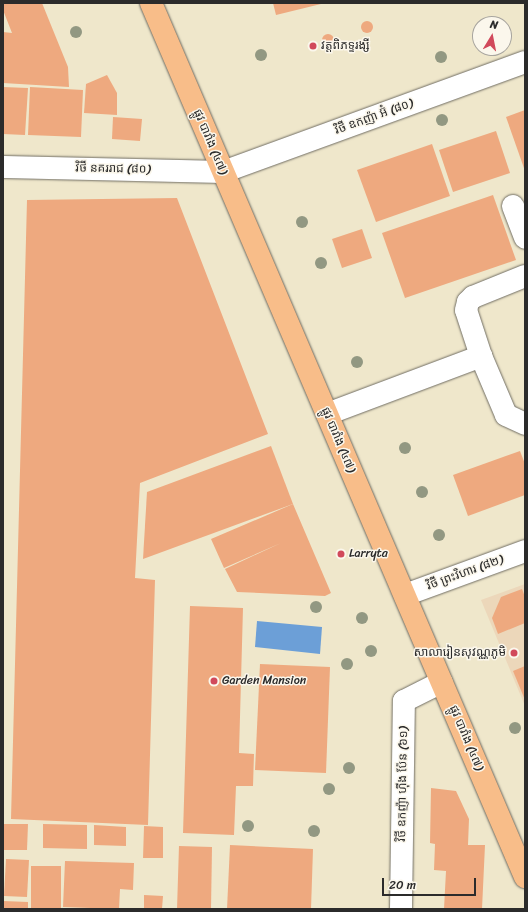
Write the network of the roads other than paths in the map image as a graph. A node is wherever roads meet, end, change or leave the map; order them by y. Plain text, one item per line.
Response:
1 (151, 3) edge
2 (525, 62) edge
3 (3, 167) edge
4 (223, 172) junction
5 (513, 206) dead end
6 (525, 238) edge
7 (525, 276) edge
8 (481, 356) junction
9 (327, 414) junction
10 (525, 424) edge
11 (525, 551) edge
12 (405, 596) junction
13 (442, 682) junction
14 (525, 877) edge
15 (401, 909) edge

1 - 4 main road, ផ្លូវ បារាំង (៤៧)
2 - 4 street, វិថី ឧកញ៉ា អ៊ំ (៨០)
3 - 4 street, វិថី នគររាជ (៨០)
4 - 9 main road, ផ្លូវ បារាំង (៤៧)
5 - 6 street
7 - 8 street
8 - 9 street
8 - 10 street
9 - 12 main road, ផ្លូវ បារាំង (៤៧)
11 - 12 street, វិថី ព្រះវិហារ (៨២)
12 - 13 main road, ផ្លូវ បារាំង (៤៧)
13 - 14 main road, ផ្លូវ បារាំង (៤៧)
13 - 15 street, វិថី ឧកញ៉ា ហ៊ីង ប៉ែន (៦១)

